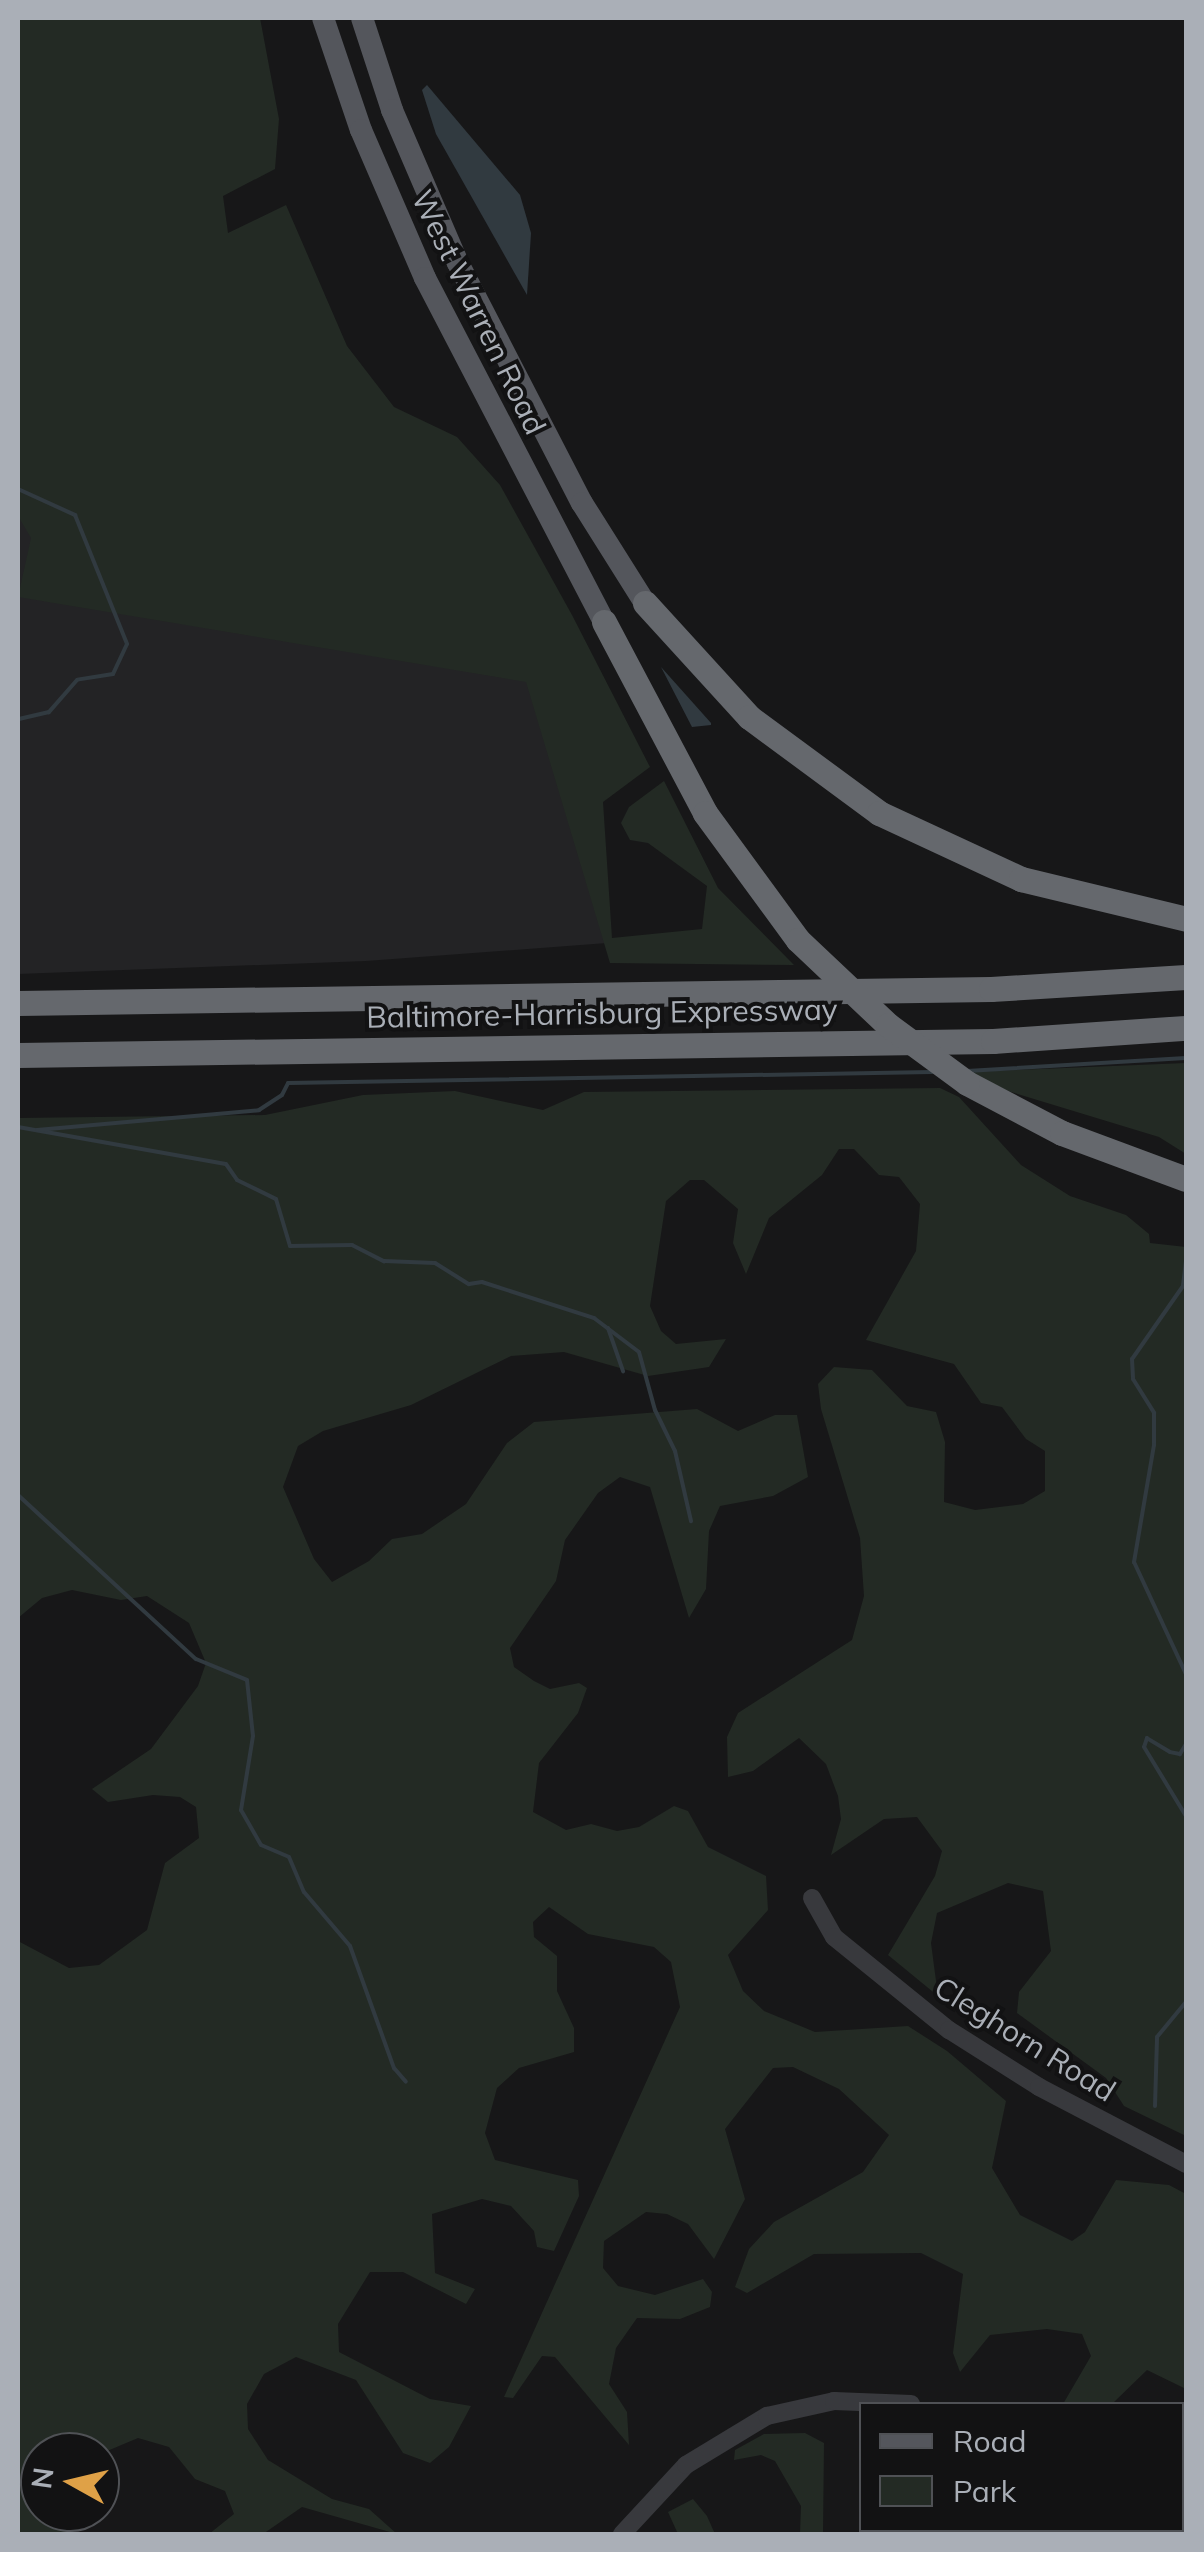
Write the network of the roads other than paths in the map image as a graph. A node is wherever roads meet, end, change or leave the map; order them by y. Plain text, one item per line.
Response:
1 (324, 18) edge
2 (362, 18) edge
3 (645, 603) joint
4 (604, 622) joint
5 (1186, 919) edge
6 (1186, 977) edge
7 (18, 1003) edge
8 (1186, 1028) edge
9 (18, 1054) edge
10 (1186, 1179) edge
11 (812, 1898) dead end
12 (1186, 2164) edge
13 (860, 2402) edge
14 (633, 2531) edge

1 - 4 main road, West Warren Road
2 - 3 main road, West Warren Road
3 - 5 highway
4 - 10 highway, bridge
6 - 7 highway, Baltimore-Harrisburg Expressway
8 - 9 highway, Baltimore-Harrisburg Expressway
11 - 12 street, Cleghorn Road
13 - 14 street

